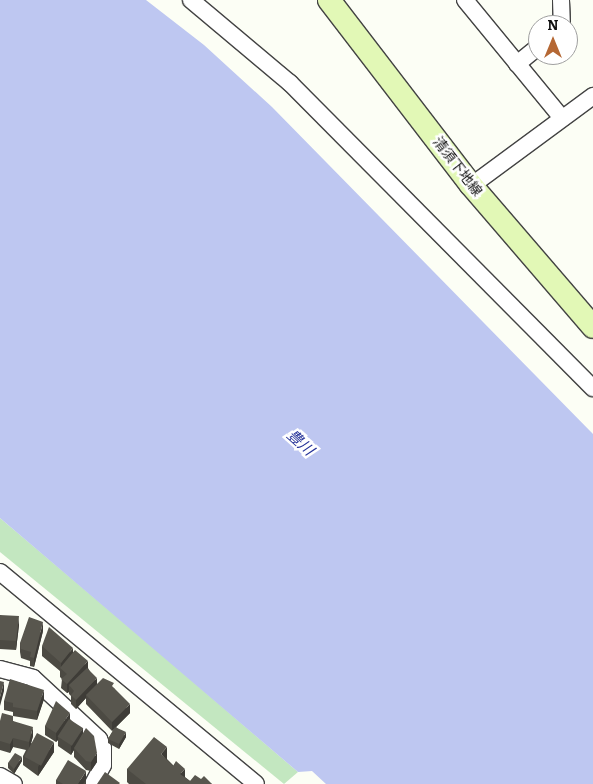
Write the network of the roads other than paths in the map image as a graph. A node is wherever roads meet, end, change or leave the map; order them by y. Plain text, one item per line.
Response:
1 (191, 0) edge
2 (329, 0) edge
3 (465, 0) edge
4 (561, 0) edge
5 (562, 15) edge
6 (528, 55) edge
7 (517, 64) junction
8 (593, 96) edge
9 (562, 118) junction
10 (472, 186) junction
11 (593, 327) edge
12 (593, 388) edge
13 (0, 572) edge
14 (0, 669) edge
15 (0, 776) edge
16 (14, 784) edge
17 (93, 784) edge
18 (256, 784) edge

1 - 12 street
2 - 10 main road, 清須下地線
3 - 7 street
4 - 5 street
6 - 7 street
7 - 9 street
8 - 9 street
9 - 10 street
10 - 11 main road, 清須下地線
13 - 18 street
14 - 17 street
15 - 16 street

